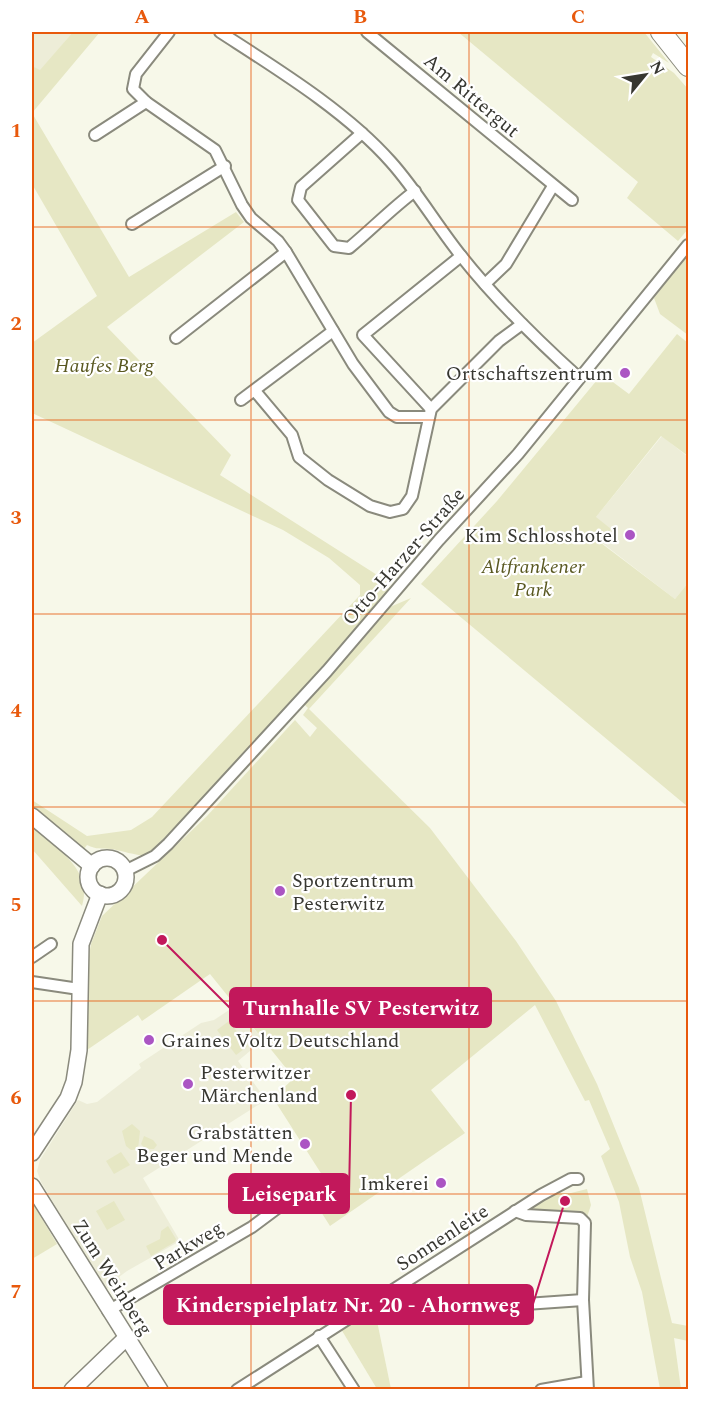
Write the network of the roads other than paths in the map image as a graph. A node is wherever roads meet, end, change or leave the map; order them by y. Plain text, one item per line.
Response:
1 (169, 32) edge
2 (220, 32) edge
3 (367, 32) edge
4 (661, 32) edge
5 (688, 66) edge
6 (146, 102) junction
7 (362, 133) junction
8 (95, 135) dead end
9 (225, 165) junction
10 (553, 186) junction
11 (415, 191) junction
12 (572, 200) dead end
13 (132, 224) dead end
14 (688, 245) edge
15 (286, 252) junction
16 (461, 256) junction
17 (485, 284) junction
18 (522, 324) junction
19 (333, 331) junction
20 (176, 338) dead end
21 (579, 378) junction
22 (255, 391) junction
23 (242, 400) dead end
24 (430, 413) junction
25 (32, 816) edge
26 (92, 866) junction
27 (125, 871) junction
28 (99, 894) junction
29 (51, 944) dead end
30 (32, 957) edge
31 (32, 982) edge
32 (79, 989) junction
33 (32, 1153) edge
34 (578, 1179) dead end
35 (310, 1183) dead end
36 (32, 1186) edge
37 (515, 1211) junction
38 (583, 1300) junction
39 (108, 1311) junction
40 (352, 1316) junction
41 (319, 1336) junction
42 (126, 1338) junction
43 (588, 1386) edge
44 (72, 1389) edge
45 (160, 1389) edge
46 (237, 1389) edge
47 (354, 1389) edge
48 (541, 1389) edge

1 - 6 street
2 - 7 street
3 - 10 street, Am Rittergut
4 - 5 highway
6 - 8 street
6 - 9 street
7 - 11 street
7 - 11 street
9 - 13 street
9 - 15 street
10 - 12 street, Am Rittergut
10 - 17 street
11 - 16 street
14 - 21 street, Otto-Harzer-Straße
15 - 19 street
15 - 20 street
16 - 17 street
16 - 24 street
17 - 18 street
18 - 21 street
18 - 24 street
19 - 22 street
19 - 24 street
21 - 27 street, Otto-Harzer-Straße
22 - 23 street
22 - 24 street
25 - 26 street
26 - 27 street
26 - 28 street
27 - 28 street
28 - 32 street
29 - 30 street
31 - 32 street
32 - 33 street
34 - 37 street, Sonnenleite
35 - 39 street, Parkweg
36 - 39 street, Zum Weinberg
37 - 38 street
37 - 40 street, Sonnenleite
38 - 40 street
38 - 43 street
39 - 42 street, Zum Weinberg
40 - 41 street, Sonnenleite
41 - 46 street, Sonnenleite
41 - 47 street
42 - 44 street
42 - 45 street, Zum Weinberg
43 - 48 street

